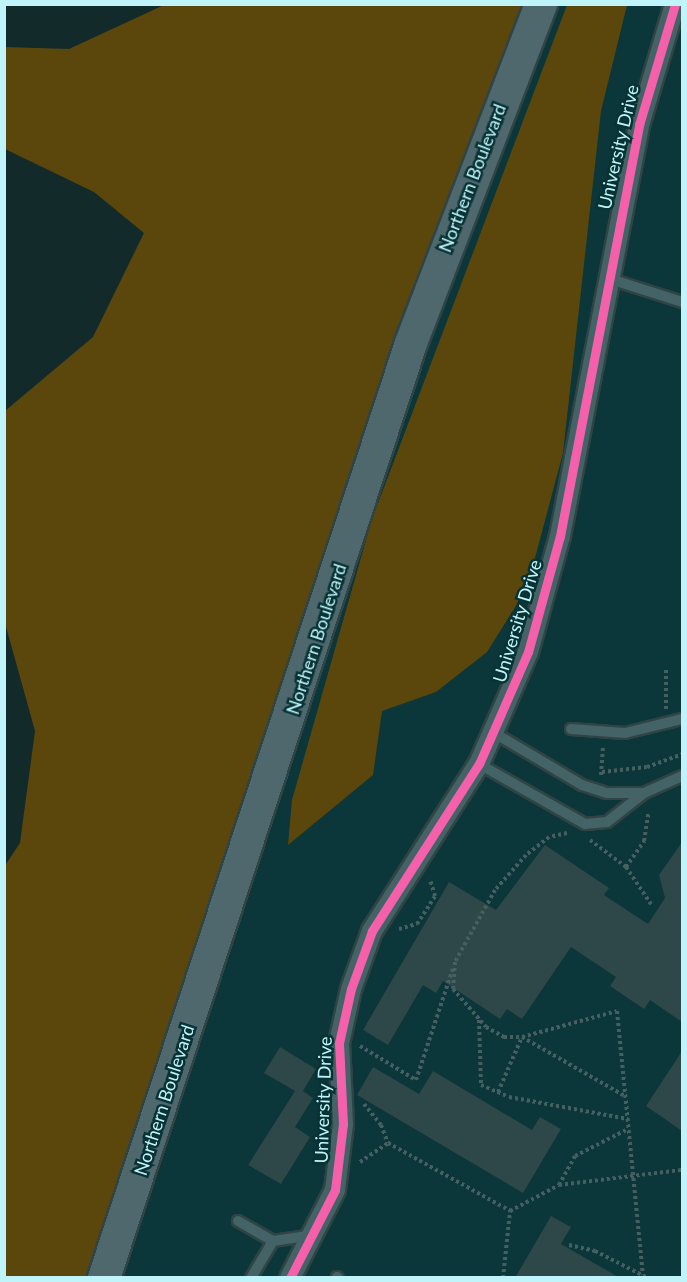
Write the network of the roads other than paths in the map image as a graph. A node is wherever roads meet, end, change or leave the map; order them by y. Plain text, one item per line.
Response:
1 (541, 4) edge
2 (675, 4) edge
3 (607, 278) junction
4 (682, 302) edge
5 (682, 719) edge
6 (571, 729) dead end
7 (496, 734) junction
8 (479, 764) junction
9 (682, 776) edge
10 (648, 791) junction
11 (238, 1221) dead end
12 (314, 1235) junction
13 (273, 1241) junction
14 (104, 1278) edge
15 (251, 1278) edge
16 (290, 1278) edge

1 - 14 main road, Northern Boulevard
2 - 3 street, University Drive
3 - 4 lane
3 - 7 street, University Drive
5 - 6 lane
7 - 8 street, University Drive
7 - 10 lane
8 - 10 lane
8 - 12 street, University Drive
9 - 10 lane
11 - 13 lane
12 - 13 lane
12 - 16 street, University Drive
13 - 15 lane

